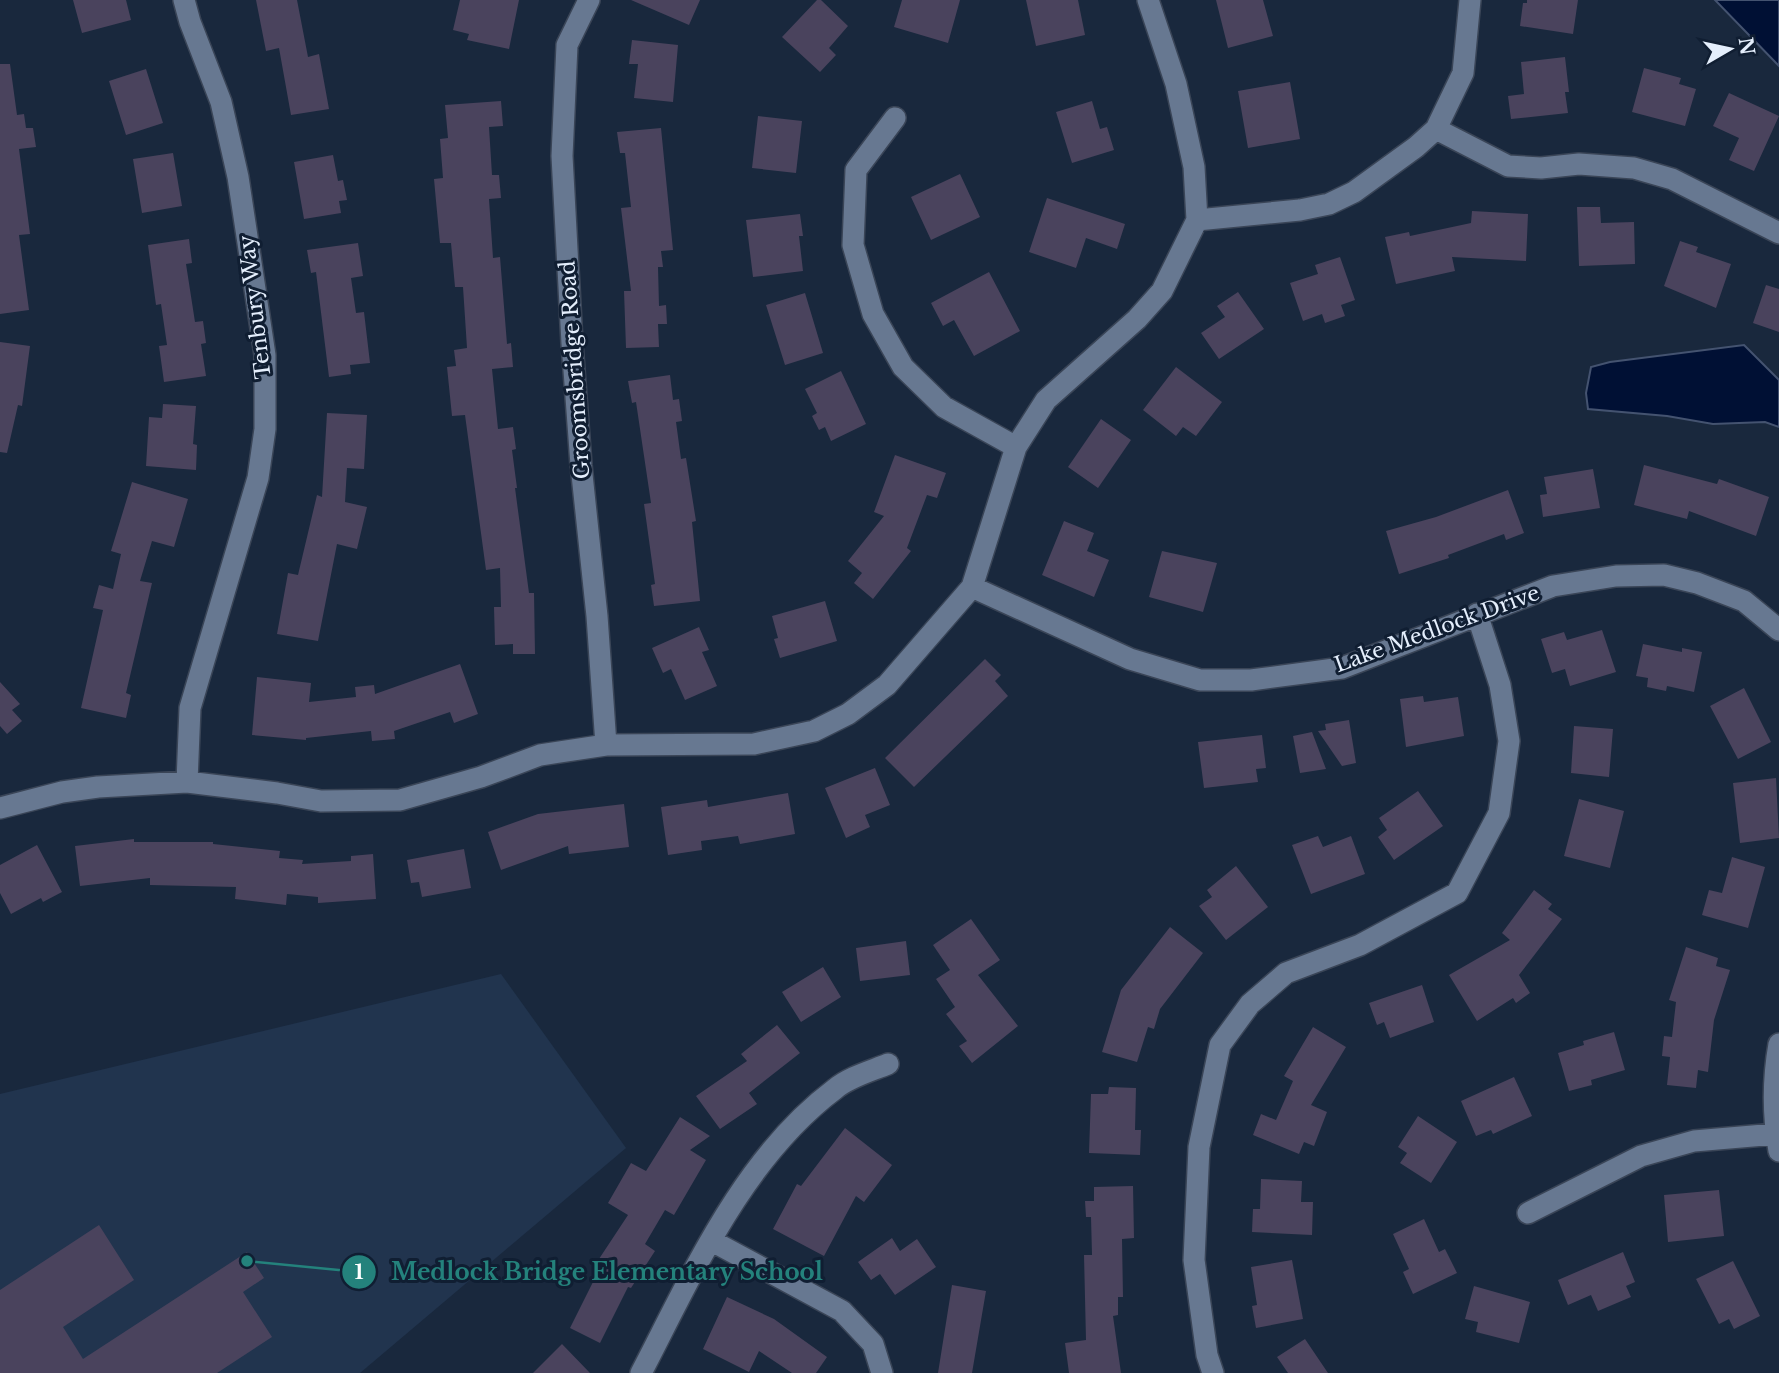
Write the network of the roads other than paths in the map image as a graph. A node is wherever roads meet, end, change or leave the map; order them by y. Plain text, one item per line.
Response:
1 (184, 0) edge
2 (589, 0) edge
3 (1148, 0) edge
4 (1470, 0) edge
5 (895, 118) dead end
6 (1436, 129) junction
7 (1197, 220) junction
8 (1779, 233) edge
9 (1016, 447) junction
10 (972, 587) junction
11 (1477, 614) junction
12 (1779, 631) edge
13 (606, 745) junction
14 (187, 782) junction
15 (0, 808) edge
16 (1779, 1044) edge
17 (888, 1064) dead end
18 (1777, 1142) edge
19 (1528, 1213) dead end
20 (712, 1241) junction
21 (641, 1373) edge
22 (882, 1373) edge
23 (1213, 1373) edge

1 - 14 street, Tenbury Way
2 - 13 street, Groomsbridge Road
3 - 7 street
4 - 6 street
5 - 9 street
6 - 7 street
6 - 8 street
7 - 9 street
9 - 10 street
10 - 11 street, Lake Medlock Drive
10 - 13 street
11 - 12 street, Lake Medlock Drive
11 - 23 street
13 - 14 street
14 - 15 street
16 - 18 street
17 - 20 street
18 - 19 street
20 - 21 street
20 - 22 street

